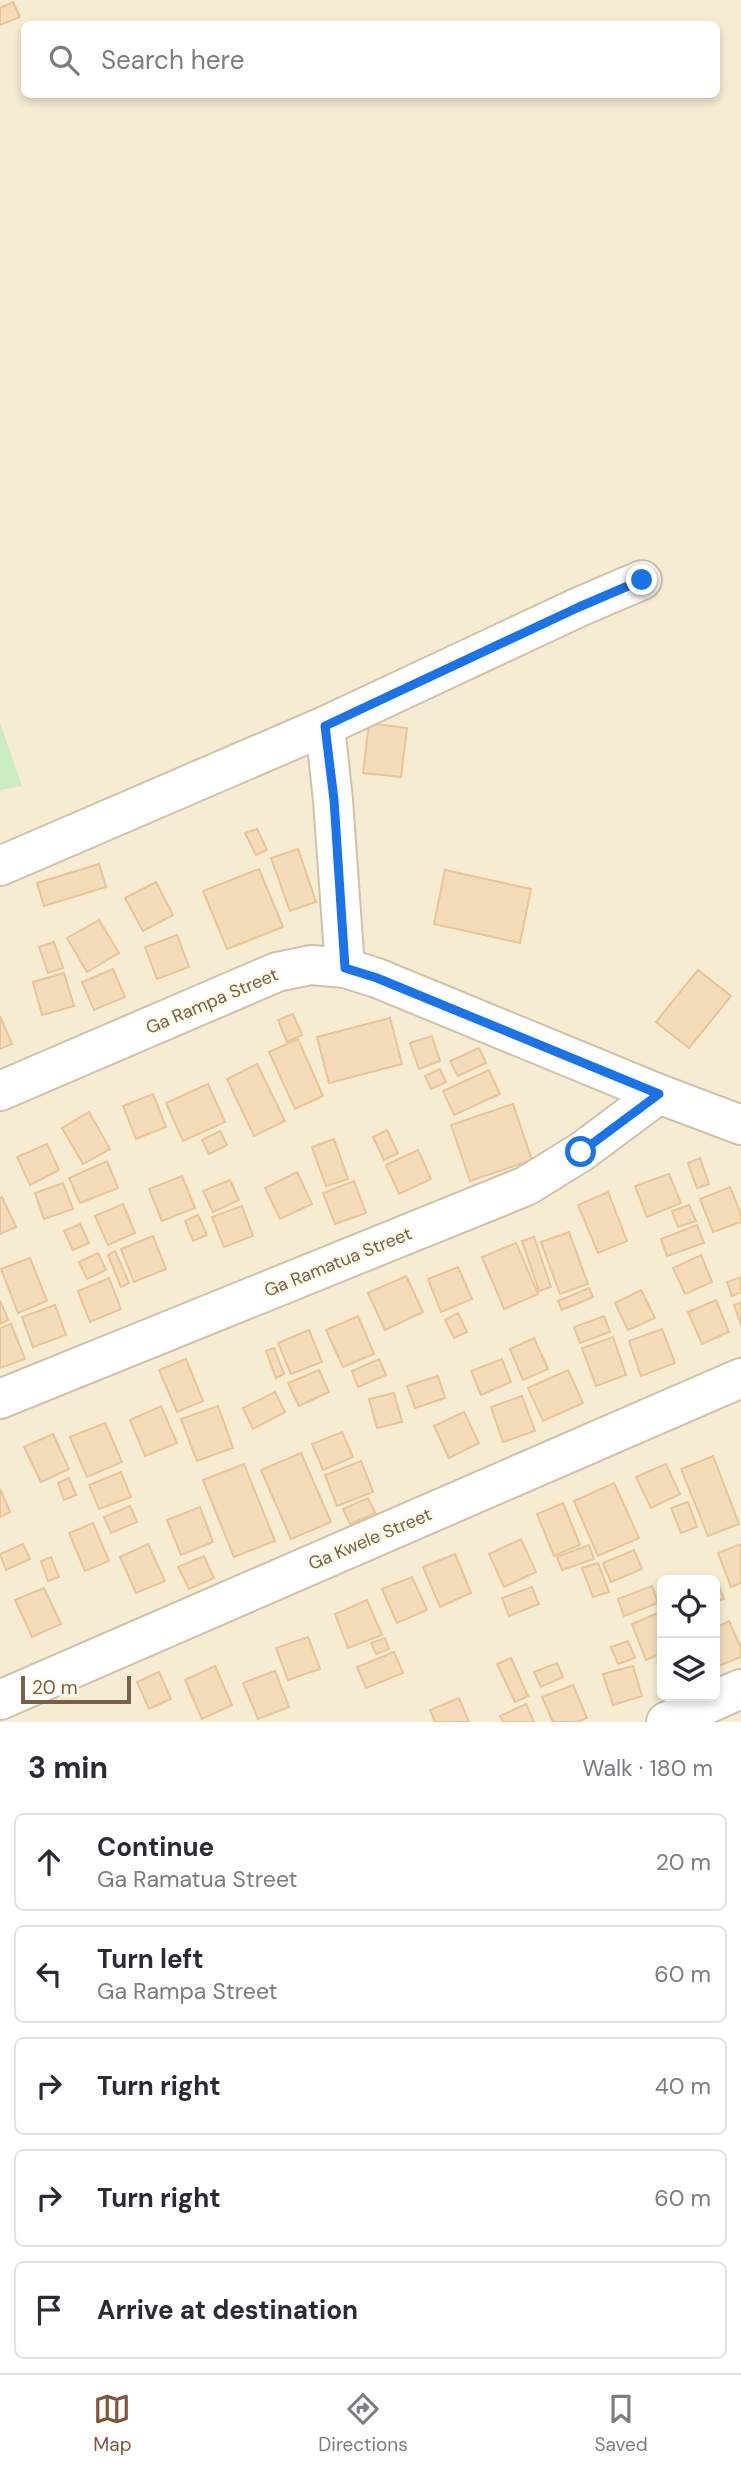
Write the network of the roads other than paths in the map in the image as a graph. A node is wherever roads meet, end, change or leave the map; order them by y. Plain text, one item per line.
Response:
1 (642, 580) dead end
2 (325, 726) junction
3 (0, 866) edge
4 (345, 968) junction
5 (0, 1091) edge
6 (659, 1094) junction
7 (741, 1125) edge
8 (741, 1378) edge
9 (0, 1399) edge
10 (741, 1689) edge
11 (0, 1700) edge
12 (666, 1722) edge

1 - 2 street
2 - 3 street
2 - 4 street
4 - 5 street, Ga Rampa Street
4 - 6 street, Ga Rampa Street
6 - 7 street, Ga Rampa Street
6 - 9 street, Ga Ramatua Street
8 - 11 street, Ga Kwele Street
10 - 12 street

